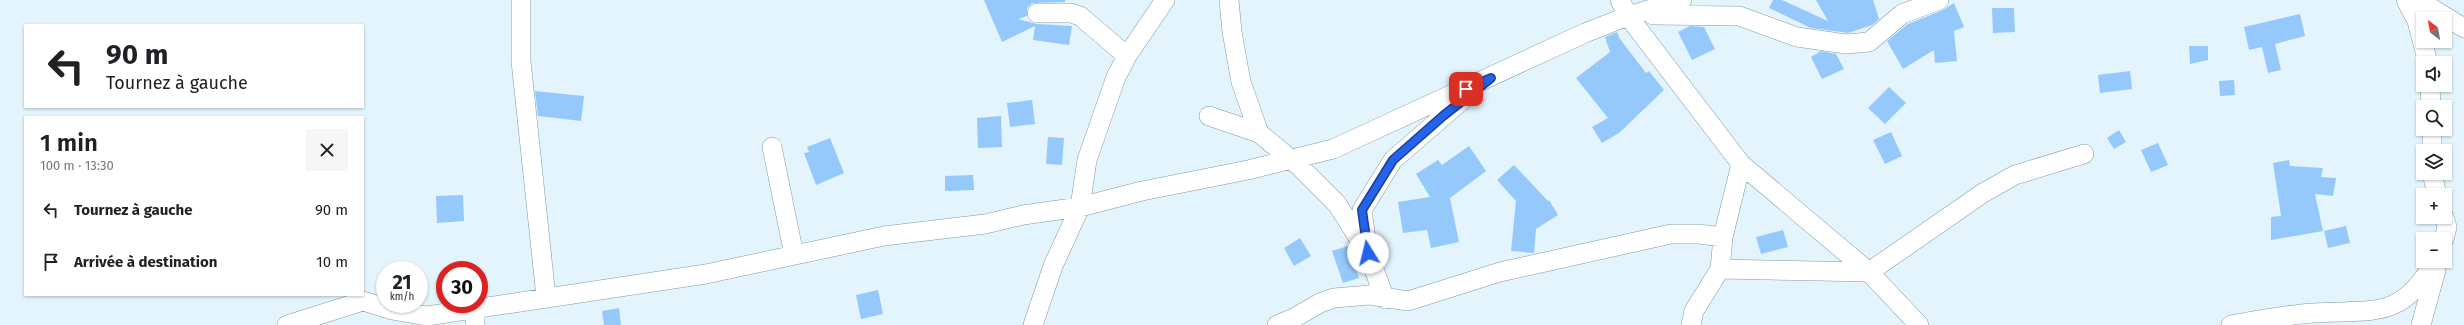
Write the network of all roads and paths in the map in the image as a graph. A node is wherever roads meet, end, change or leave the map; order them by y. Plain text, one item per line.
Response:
1 (521, 0) edge
2 (1164, 0) edge
3 (1229, 0) edge
4 (1682, 0) edge
5 (1939, 0) edge
6 (2406, 0) edge
7 (2418, 0) edge
8 (1624, 8) edge
9 (1037, 13) dead end
10 (2464, 28) edge
11 (1127, 56) junction
12 (2426, 56) edge
13 (1491, 78) junction
14 (1208, 116) dead end
15 (1259, 133) junction
16 (772, 147) dead end
17 (2084, 154) dead end
18 (1291, 159) junction
19 (1741, 164) junction
20 (1080, 207) junction
21 (1723, 238) junction
22 (1368, 253) junction
23 (794, 255) junction
24 (2430, 268) edge
25 (2436, 268) edge
26 (1720, 269) junction
27 (1869, 272) junction
28 (546, 297) junction
29 (1385, 299) junction
30 (475, 316) edge
31 (287, 325) edge
32 (1033, 325) edge
33 (1277, 325) edge
34 (1691, 325) edge
35 (1919, 325) edge
36 (2231, 325) edge
37 (2421, 325) edge

1 - 28 street
2 - 11 street
3 - 15 street
4 - 8 street
5 - 8 street
6 - 12 street
7 - 10 street
8 - 13 street
8 - 19 street
9 - 11 street
11 - 20 street
13 - 18 street
13 - 22 street
14 - 15 street
15 - 18 street
16 - 23 street
17 - 27 street
18 - 20 street
18 - 22 street
19 - 21 street
19 - 27 street
20 - 23 street
20 - 32 street
21 - 26 street
21 - 29 street
22 - 29 street
23 - 28 street
24 - 36 street
25 - 37 street
26 - 27 street
26 - 34 street
27 - 35 street
28 - 30 street
29 - 33 street
30 - 31 street

